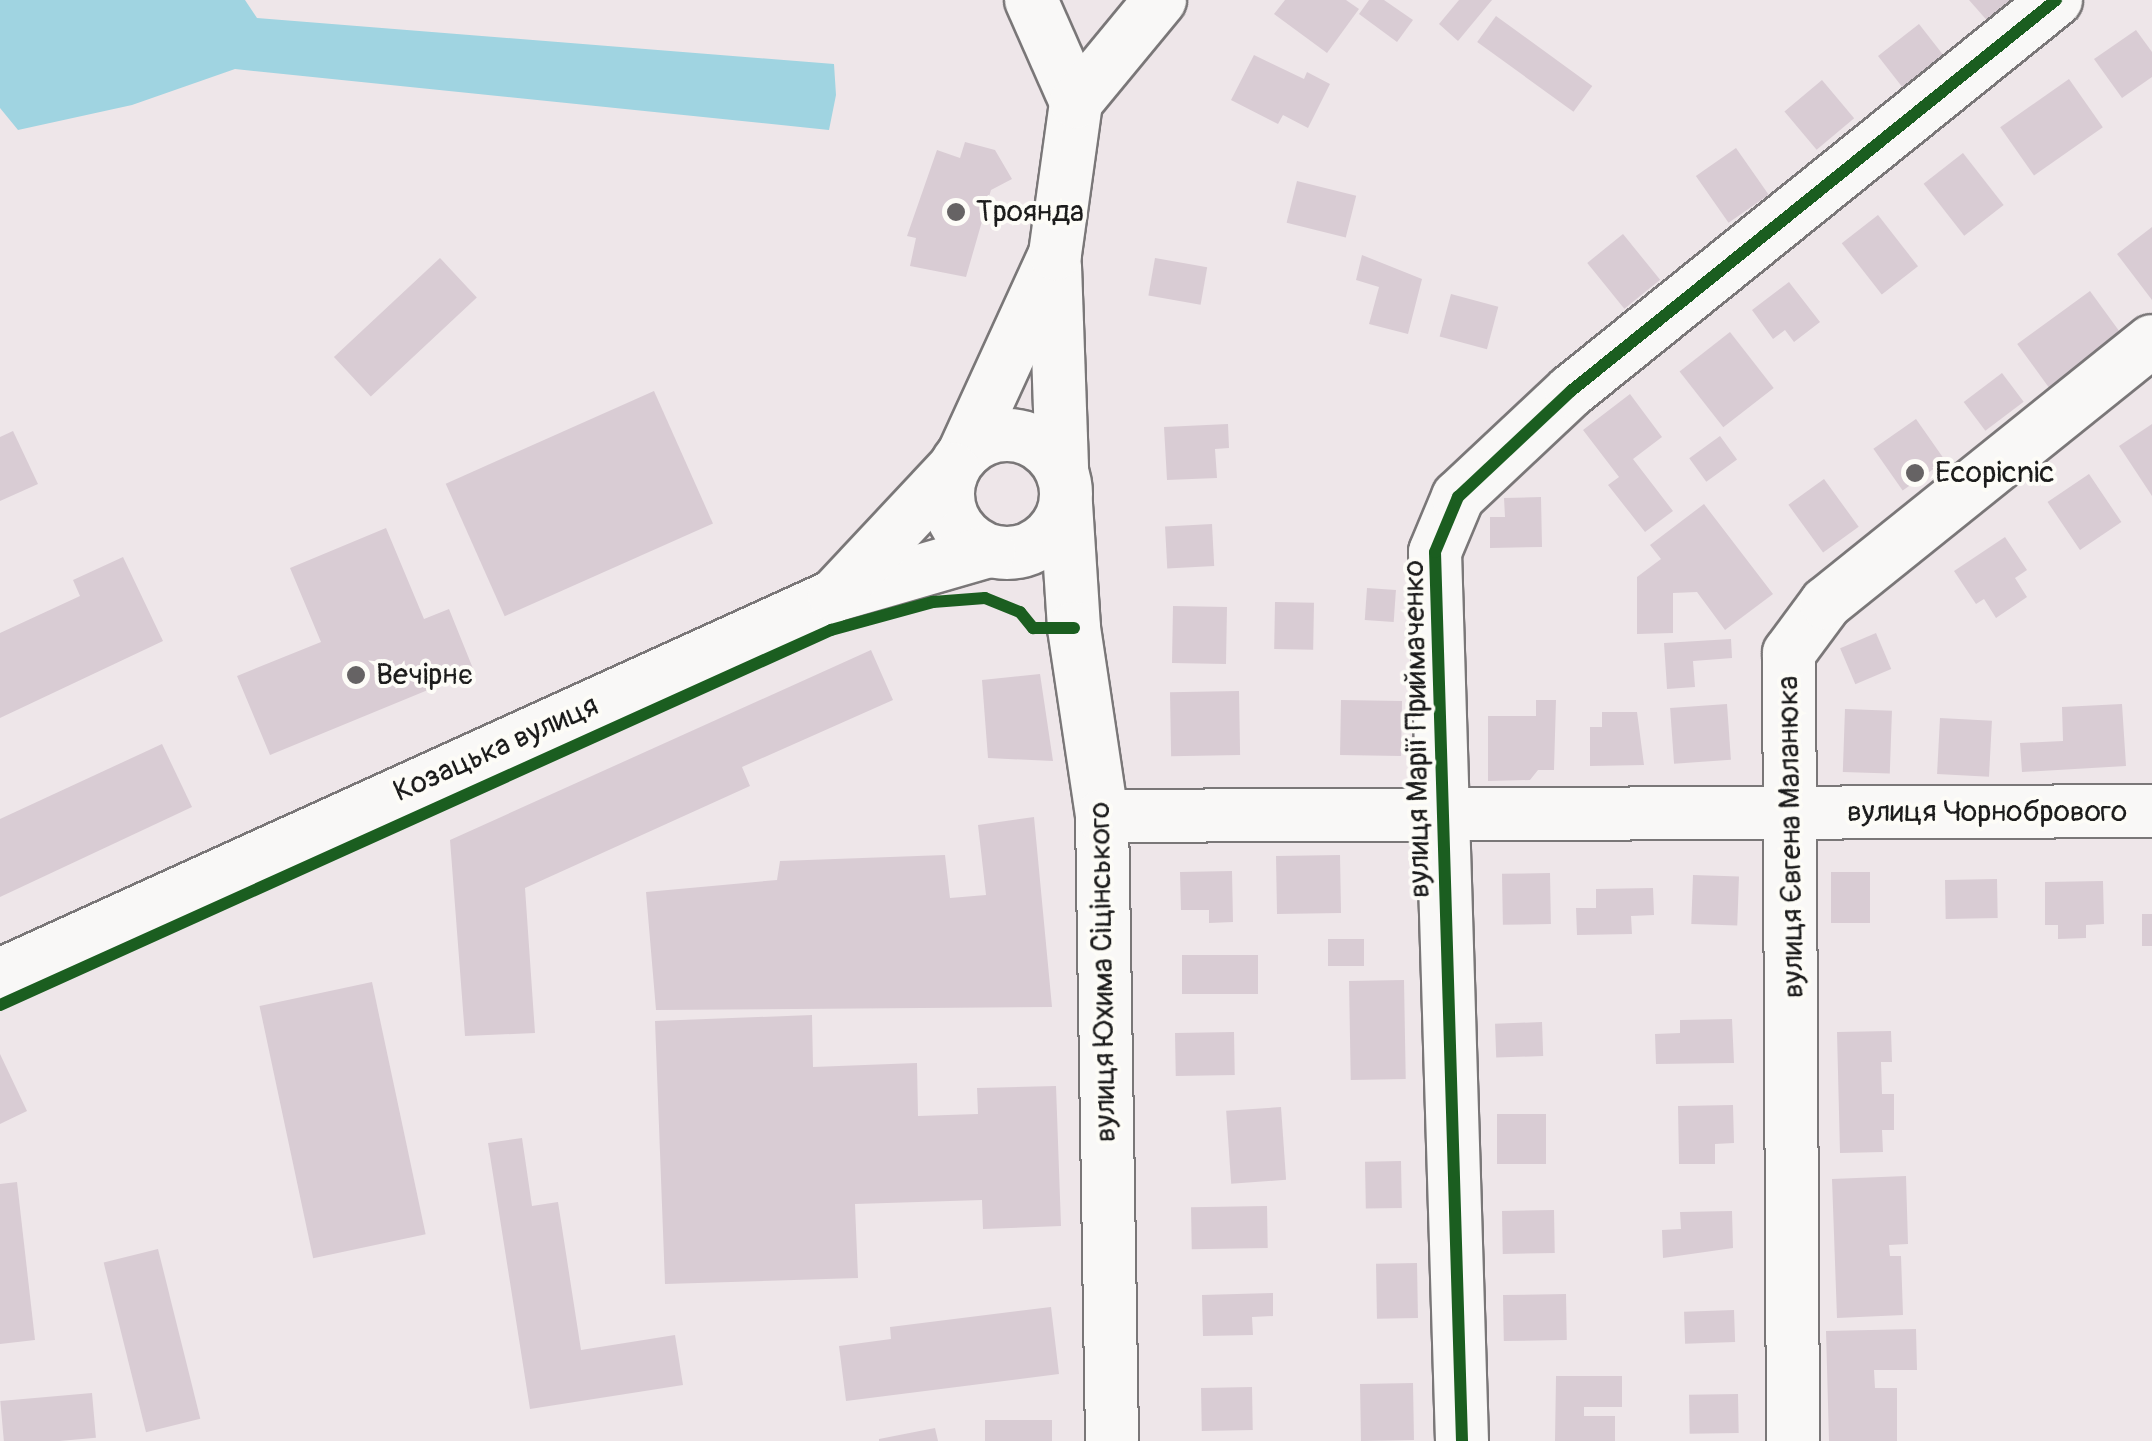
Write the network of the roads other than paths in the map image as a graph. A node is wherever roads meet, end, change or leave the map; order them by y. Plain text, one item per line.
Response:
1 (1031, 0) edge
2 (1160, 0) edge
3 (2056, 0) edge
4 (1076, 102) junction
5 (1054, 254) junction
6 (2152, 341) edge
7 (958, 462) junction
8 (1064, 488) junction
9 (998, 552) junction
10 (834, 596) junction
11 (1074, 628) junction
12 (2141, 802) edge
13 (1792, 813) junction
14 (1444, 814) junction
15 (1102, 816) junction
16 (0, 975) edge
17 (1112, 1441) edge
18 (1462, 1441) edge
19 (1793, 1441) edge

1 - 4 street
2 - 4 street
3 - 14 street, вулиця Марії Приймаченко
4 - 5 street, Козацька вулиця
5 - 7 street, Козацька вулиця
5 - 8 street, вулиця Юхима Сіцінського
6 - 13 street, вулиця Євгена Маланюка
7 - 8 street
7 - 9 street
7 - 10 street, Козацька вулиця
8 - 9 street
8 - 11 street, вулиця Юхима Сіцінського
9 - 10 street
9 - 11 street
10 - 16 street, Козацька вулиця
11 - 15 street, вулиця Юхима Сіцінського
12 - 13 street, вулиця Чорнобрового
13 - 14 street, вулиця Чорнобрового
13 - 19 street, вулиця Євгена Маланюка
14 - 15 street, вулиця Чорнобрового
14 - 18 street, вулиця Марії Приймаченко
15 - 17 street, вулиця Юхима Сіцінського

